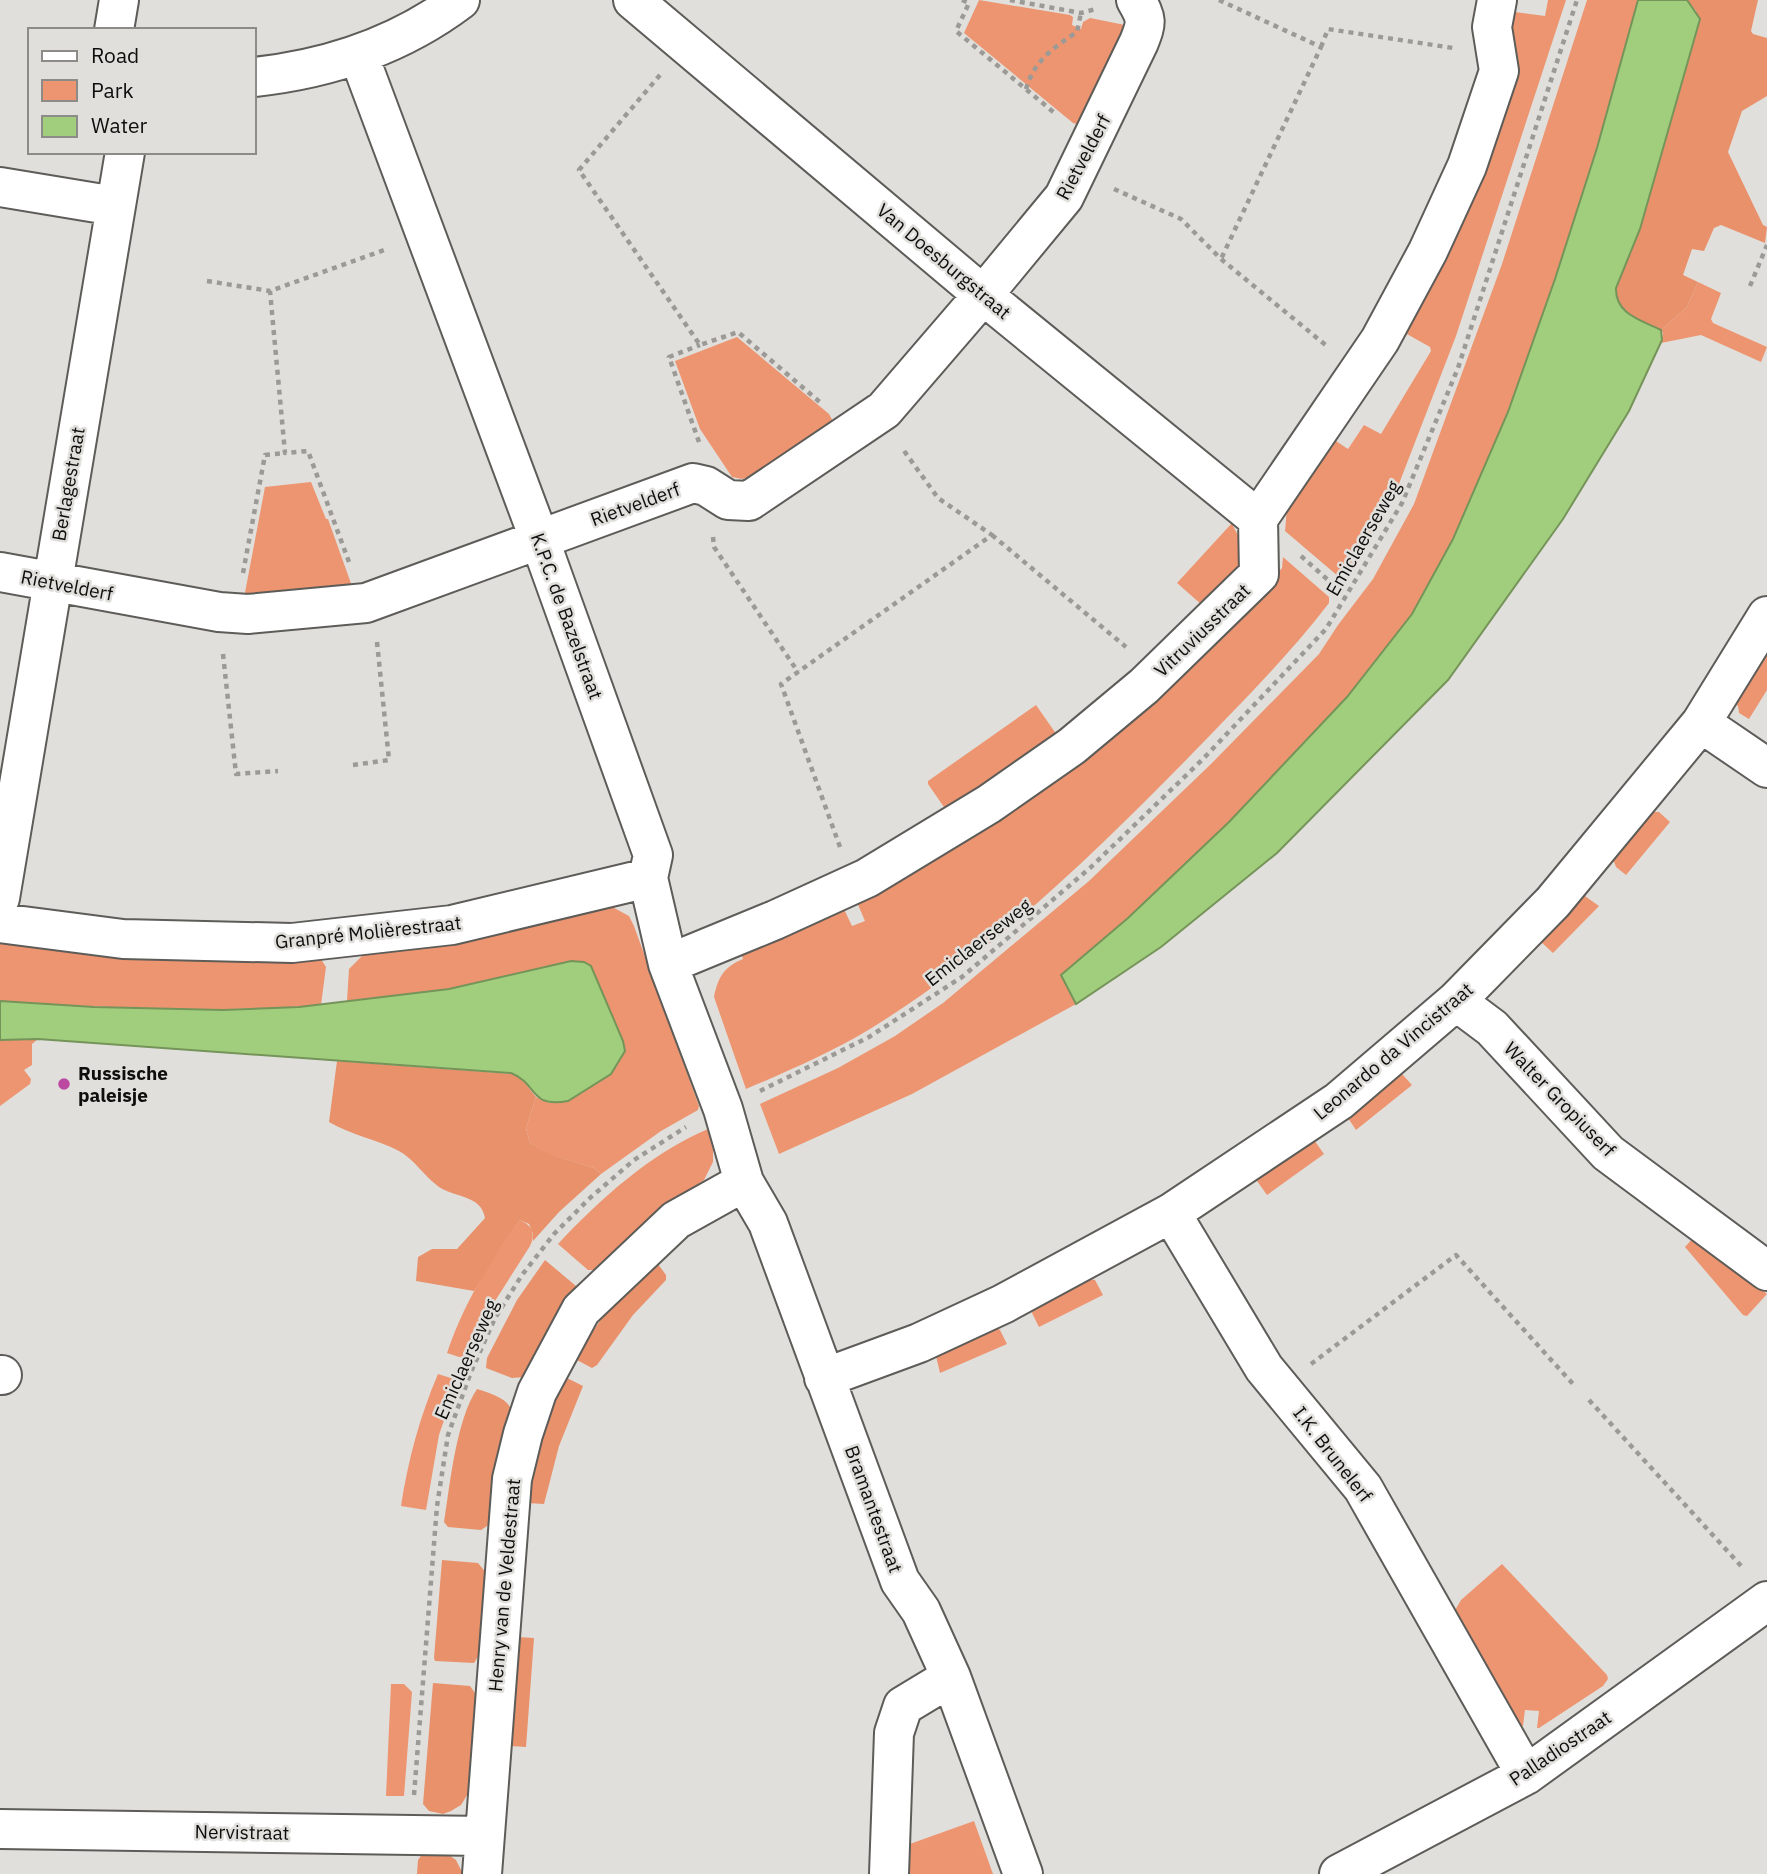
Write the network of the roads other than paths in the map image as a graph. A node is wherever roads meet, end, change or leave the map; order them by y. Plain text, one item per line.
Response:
1 (119, 0) edge
2 (460, 0) edge
3 (633, 0) edge
4 (1136, 0) edge
5 (1497, 0) edge
6 (114, 28) edge
7 (359, 56) junction
8 (256, 77) edge
9 (125, 154) edge
10 (0, 187) edge
11 (115, 206) junction
12 (983, 295) junction
13 (1258, 519) junction
14 (539, 538) junction
15 (0, 572) edge
16 (51, 581) junction
17 (1767, 616) edge
18 (1701, 723) junction
19 (1767, 768) edge
20 (648, 878) junction
21 (0, 898) edge
22 (0, 923) edge
23 (668, 964) junction
24 (1456, 1001) junction
25 (744, 1182) junction
26 (1171, 1213) junction
27 (1767, 1270) edge
28 (824, 1378) junction
29 (1758, 1587) edge
30 (951, 1677) junction
31 (1526, 1775) junction
32 (0, 1829) edge
33 (484, 1836) junction
34 (482, 1874) edge
35 (889, 1874) edge
36 (1023, 1874) edge
37 (1339, 1874) edge

1 - 6 street
2 - 7 street
3 - 12 street, Van Doesburgstraat
4 - 12 street, Rietvelderf
5 - 13 street
7 - 8 street
7 - 14 street, K.P.C. de Bazelstraat
9 - 11 street, Berlagestraat
10 - 11 street
11 - 16 street, Berlagestraat
12 - 13 street, Van Doesburgstraat
12 - 14 street, Rietvelderf
13 - 23 street, Vitruviusstraat
14 - 16 street, Rietvelderf
14 - 20 street, K.P.C. de Bazelstraat
15 - 16 street, Rietvelderf
16 - 21 street, Berlagestraat
17 - 18 street, Leonardo da Vincistraat
18 - 19 street
18 - 24 street, Leonardo da Vincistraat
20 - 22 street, Granpré Molièrestraat
20 - 23 street, K.P.C. de Bazelstraat
23 - 25 street, K.P.C. de Bazelstraat
24 - 26 street, Leonardo da Vincistraat
24 - 27 street, Walter Gropiuserf
25 - 28 street, Bramantestraat
25 - 33 street, Henry van de Veldestraat
26 - 28 street, Leonardo da Vincistraat
26 - 31 street, I.K. Brunelerf
28 - 30 street, Bramantestraat
29 - 31 street, Palladiostraat
30 - 35 street
30 - 36 street, Bramantestraat
31 - 37 street, Palladiostraat
32 - 33 street, Nervistraat
33 - 34 street, Henry van de Veldestraat

